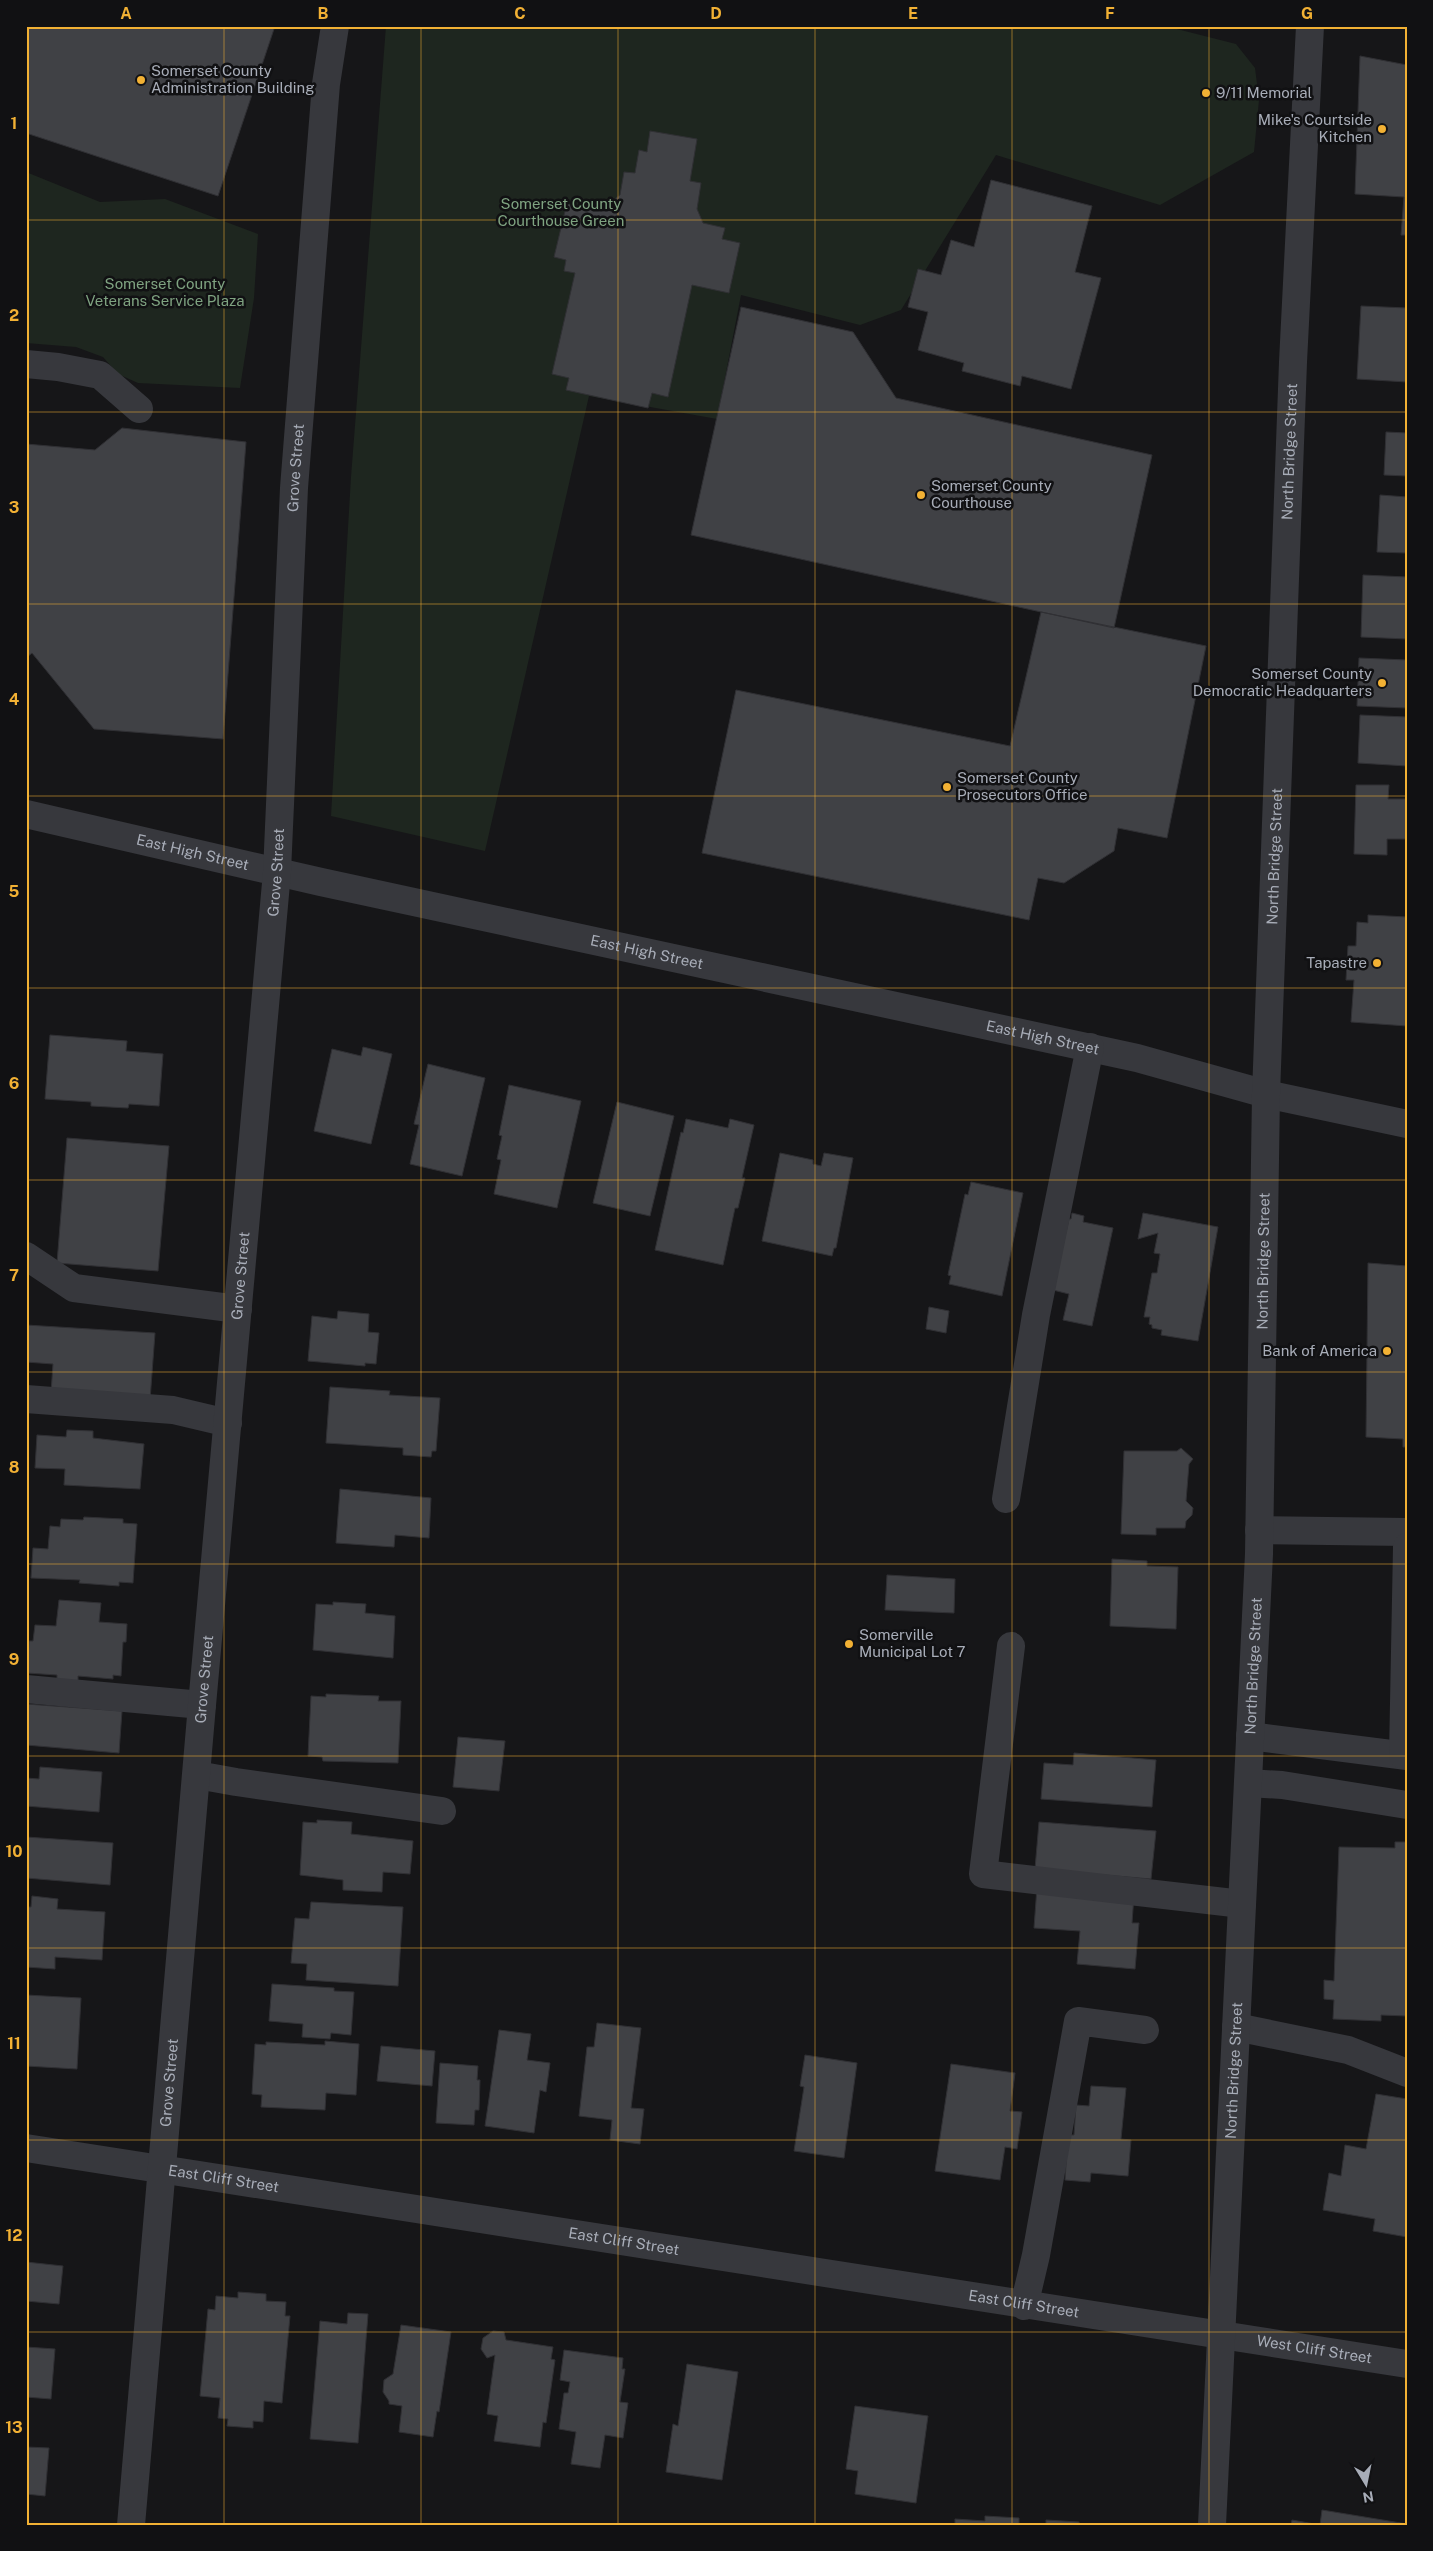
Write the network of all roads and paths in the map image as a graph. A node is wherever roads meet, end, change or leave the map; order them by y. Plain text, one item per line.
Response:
1 (335, 26) edge
2 (1310, 26) edge
3 (26, 364) edge
4 (139, 409) dead end
5 (26, 814) edge
6 (277, 872) junction
7 (1090, 1048) junction
8 (1266, 1094) junction
9 (1407, 1124) edge
10 (26, 1256) edge
11 (238, 1309) junction
12 (26, 1399) edge
13 (228, 1423) junction
14 (1006, 1500) dead end
15 (1259, 1530) junction
16 (1407, 1532) edge
17 (1407, 1547) edge
18 (1011, 1646) dead end
19 (26, 1689) edge
20 (202, 1705) junction
21 (1250, 1736) junction
22 (1405, 1756) edge
23 (197, 1775) junction
24 (1248, 1783) junction
25 (1407, 1805) edge
26 (442, 1811) dead end
27 (1242, 1904) junction
28 (1236, 2027) junction
29 (1145, 2030) dead end
30 (1407, 2073) edge
31 (26, 2148) edge
32 (162, 2169) junction
33 (1024, 2306) junction
34 (1222, 2337) junction
35 (1407, 2364) edge
36 (132, 2525) edge
37 (1212, 2525) edge

1 - 6 street, Grove Street
2 - 8 street, North Bridge Street
3 - 4 street
5 - 6 street, East High Street
6 - 7 street, East High Street
6 - 11 street, Grove Street
7 - 8 street, East High Street
7 - 14 street
8 - 9 street, East High Street
8 - 15 street, North Bridge Street
10 - 11 street
11 - 13 street, Grove Street
12 - 13 street
13 - 20 street, Grove Street
15 - 16 street
15 - 21 street, North Bridge Street
17 - 22 street
18 - 27 street
19 - 20 street
20 - 23 street, Grove Street
21 - 22 street
21 - 24 street, North Bridge Street
23 - 26 street
23 - 32 street, Grove Street
24 - 25 street
24 - 27 street, North Bridge Street
27 - 28 street, North Bridge Street
28 - 30 street
28 - 34 street, North Bridge Street
29 - 33 street
31 - 32 street, East Cliff Street
32 - 33 street, East Cliff Street
32 - 36 street, Grove Street
33 - 34 street, East Cliff Street
34 - 35 street, West Cliff Street
34 - 37 street, North Bridge Street

